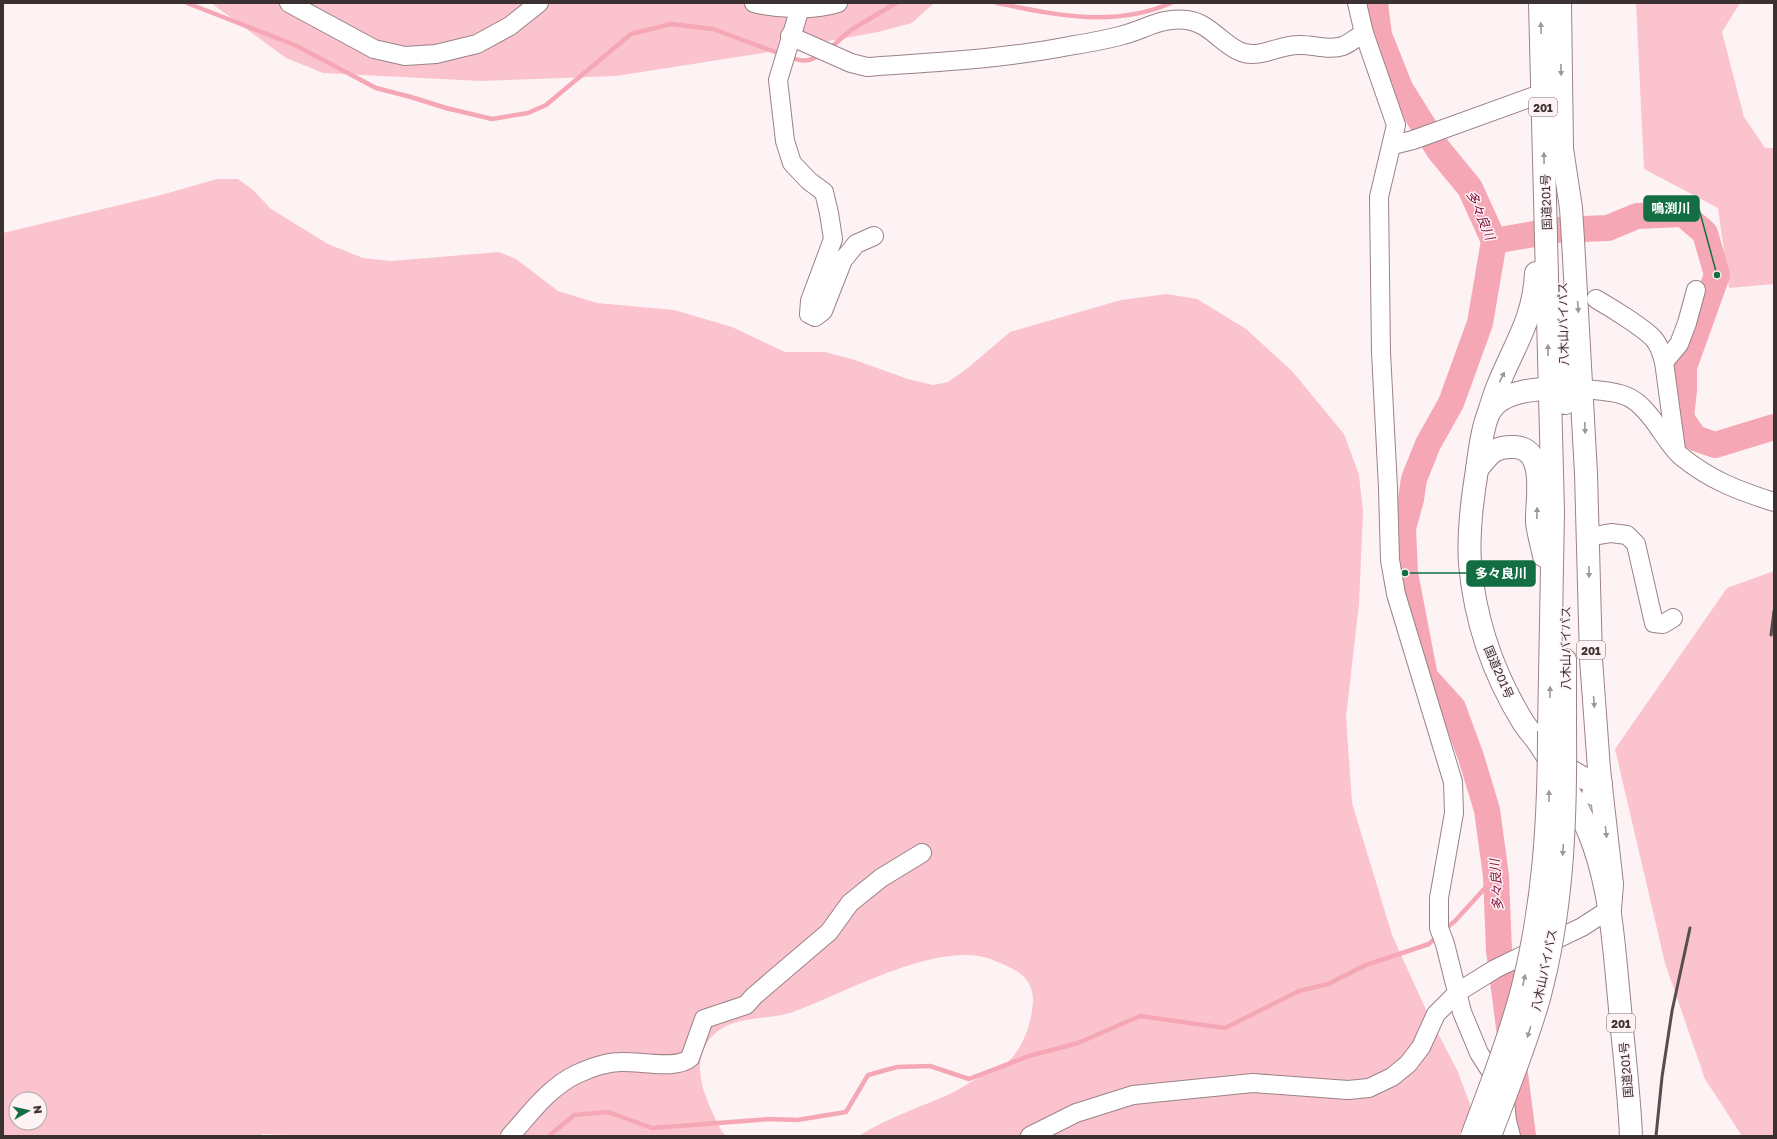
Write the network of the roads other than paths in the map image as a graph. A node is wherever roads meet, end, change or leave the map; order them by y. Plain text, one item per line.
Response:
1 (288, 3) edge
2 (539, 3) edge
3 (754, 3) edge
4 (838, 3) edge
5 (1357, 3) edge
6 (1540, 3) edge
7 (1560, 3) edge
8 (800, 8) junction
9 (1364, 33) junction
10 (790, 36) junction
11 (1552, 92) junction
12 (1393, 145) junction
13 (1560, 210) junction
14 (874, 236) dead end
15 (1561, 241) junction
16 (1696, 290) dead end
17 (1596, 299) dead end
18 (1664, 362) junction
19 (1566, 389) junction
20 (1489, 414) junction
21 (1676, 451) junction
22 (1477, 469) junction
23 (1774, 502) edge
24 (1588, 537) junction
25 (1552, 592) junction
26 (1673, 618) dead end
27 (1551, 734) junction
28 (1601, 784) junction
29 (1571, 799) junction
30 (922, 853) dead end
31 (1610, 910) junction
32 (1458, 992) junction
33 (510, 1136) edge
34 (1030, 1136) edge
35 (1472, 1136) edge
36 (1490, 1136) edge
37 (1511, 1136) edge
38 (1631, 1136) edge

1 - 2 street
3 - 8 street
4 - 8 street
5 - 9 street
11 -> 6 highway, 国道201号 / 201
7 -> 11 highway, 国道201号 / 201
8 - 10 street
9 - 10 street
9 - 12 street
10 - 14 street
11 - 12 street
13 -> 11 highway, 国道201号 / 201
11 - 13 highway, 国道201号 / 201
12 - 32 street
13 - 15 highway, 国道201号 / 201
15 - 19 highway, 八木山バイパス / 201
15 -> 19 highway, 国道201号 / 201
20 -> 15 highway, 国道201号 / 201
16 - 18 street
17 - 18 street
18 - 21 street
19 - 20 highway, 国道201号 / 201
19 - 21 street
19 -> 24 highway, 国道201号 / 201
19 - 25 highway, 八木山バイパス / 201
19 - 27 highway, 八木山バイパス / 201
20 - 22 highway, 国道201号 / 201
21 - 23 street
25 -> 22 highway
22 - 27 highway, 国道201号 / 201
24 - 26 street
24 -> 28 highway, 国道201号 / 201
27 -> 25 highway, 八木山バイパス / 201
27 - 28 highway
27 - 29 highway, 国道201号 / 201
35 -> 27 highway, 八木山バイパス / 201, bridge
27 -> 36 highway, 八木山バイパス / 201, bridge
28 - 29 highway
28 -> 31 highway, 国道201号 / 201
29 - 31 highway, 国道201号 / 201
30 - 33 street
31 - 32 street
31 - 38 highway, 国道201号 / 201
32 - 34 street
32 - 37 street

